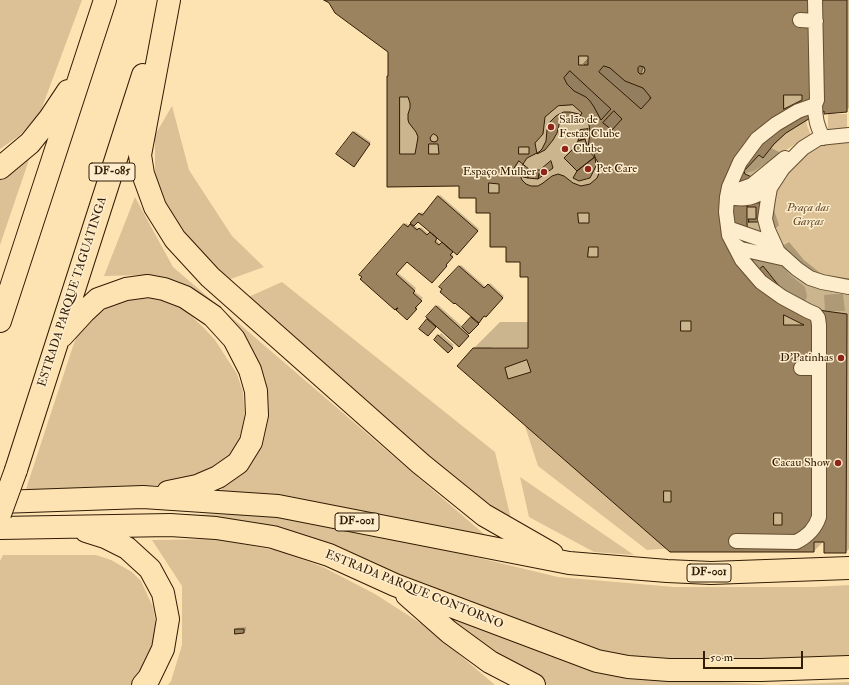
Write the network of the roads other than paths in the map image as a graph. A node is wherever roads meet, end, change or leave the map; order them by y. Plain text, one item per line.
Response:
1 (105, 0) edge
2 (168, 0) edge
3 (815, 11) edge
4 (800, 16) dead end
5 (82, 72) junction
6 (815, 105) junction
7 (849, 135) edge
8 (823, 138) junction
9 (810, 144) junction
10 (0, 168) edge
11 (783, 168) junction
12 (730, 187) junction
13 (730, 236) junction
14 (779, 251) junction
15 (849, 287) edge
16 (0, 321) edge
17 (56, 343) junction
18 (801, 364) dead end
19 (819, 365) junction
20 (144, 497) junction
21 (0, 502) edge
22 (0, 514) edge
23 (76, 527) junction
24 (0, 528) edge
25 (736, 541) dead end
26 (569, 563) junction
27 (849, 568) edge
28 (395, 585) junction
29 (490, 662) junction
30 (849, 667) edge
31 (144, 685) edge
32 (504, 685) edge
33 (534, 685) edge

1 - 5 highway
2 - 17 highway, ESTRADA PARQUE TAGUATINGA / DF-085
2 - 26 highway
3 - 4 street
3 - 6 street
5 - 10 highway
5 - 16 highway
6 - 8 street
6 - 12 street
7 - 8 street
8 - 9 street
9 - 11 street
9 - 12 street
11 - 12 street
11 - 14 street
12 - 13 street
13 - 14 street
13 - 14 street
13 - 19 street
14 - 15 street
17 - 20 highway
17 - 22 highway, ESTRADA PARQUE TAGUATINGA / DF-085, bridge
18 - 19 street
19 - 25 street
20 - 21 highway, DF-001
20 - 26 highway, DF-001
23 - 24 highway, ESTRADA PARQUE CONTORNO
23 - 28 highway, ESTRADA PARQUE CONTORNO
23 - 31 highway
26 - 27 highway, DF-001
28 - 29 highway
28 - 30 highway, ESTRADA PARQUE CONTORNO
29 - 32 highway
29 - 33 highway

